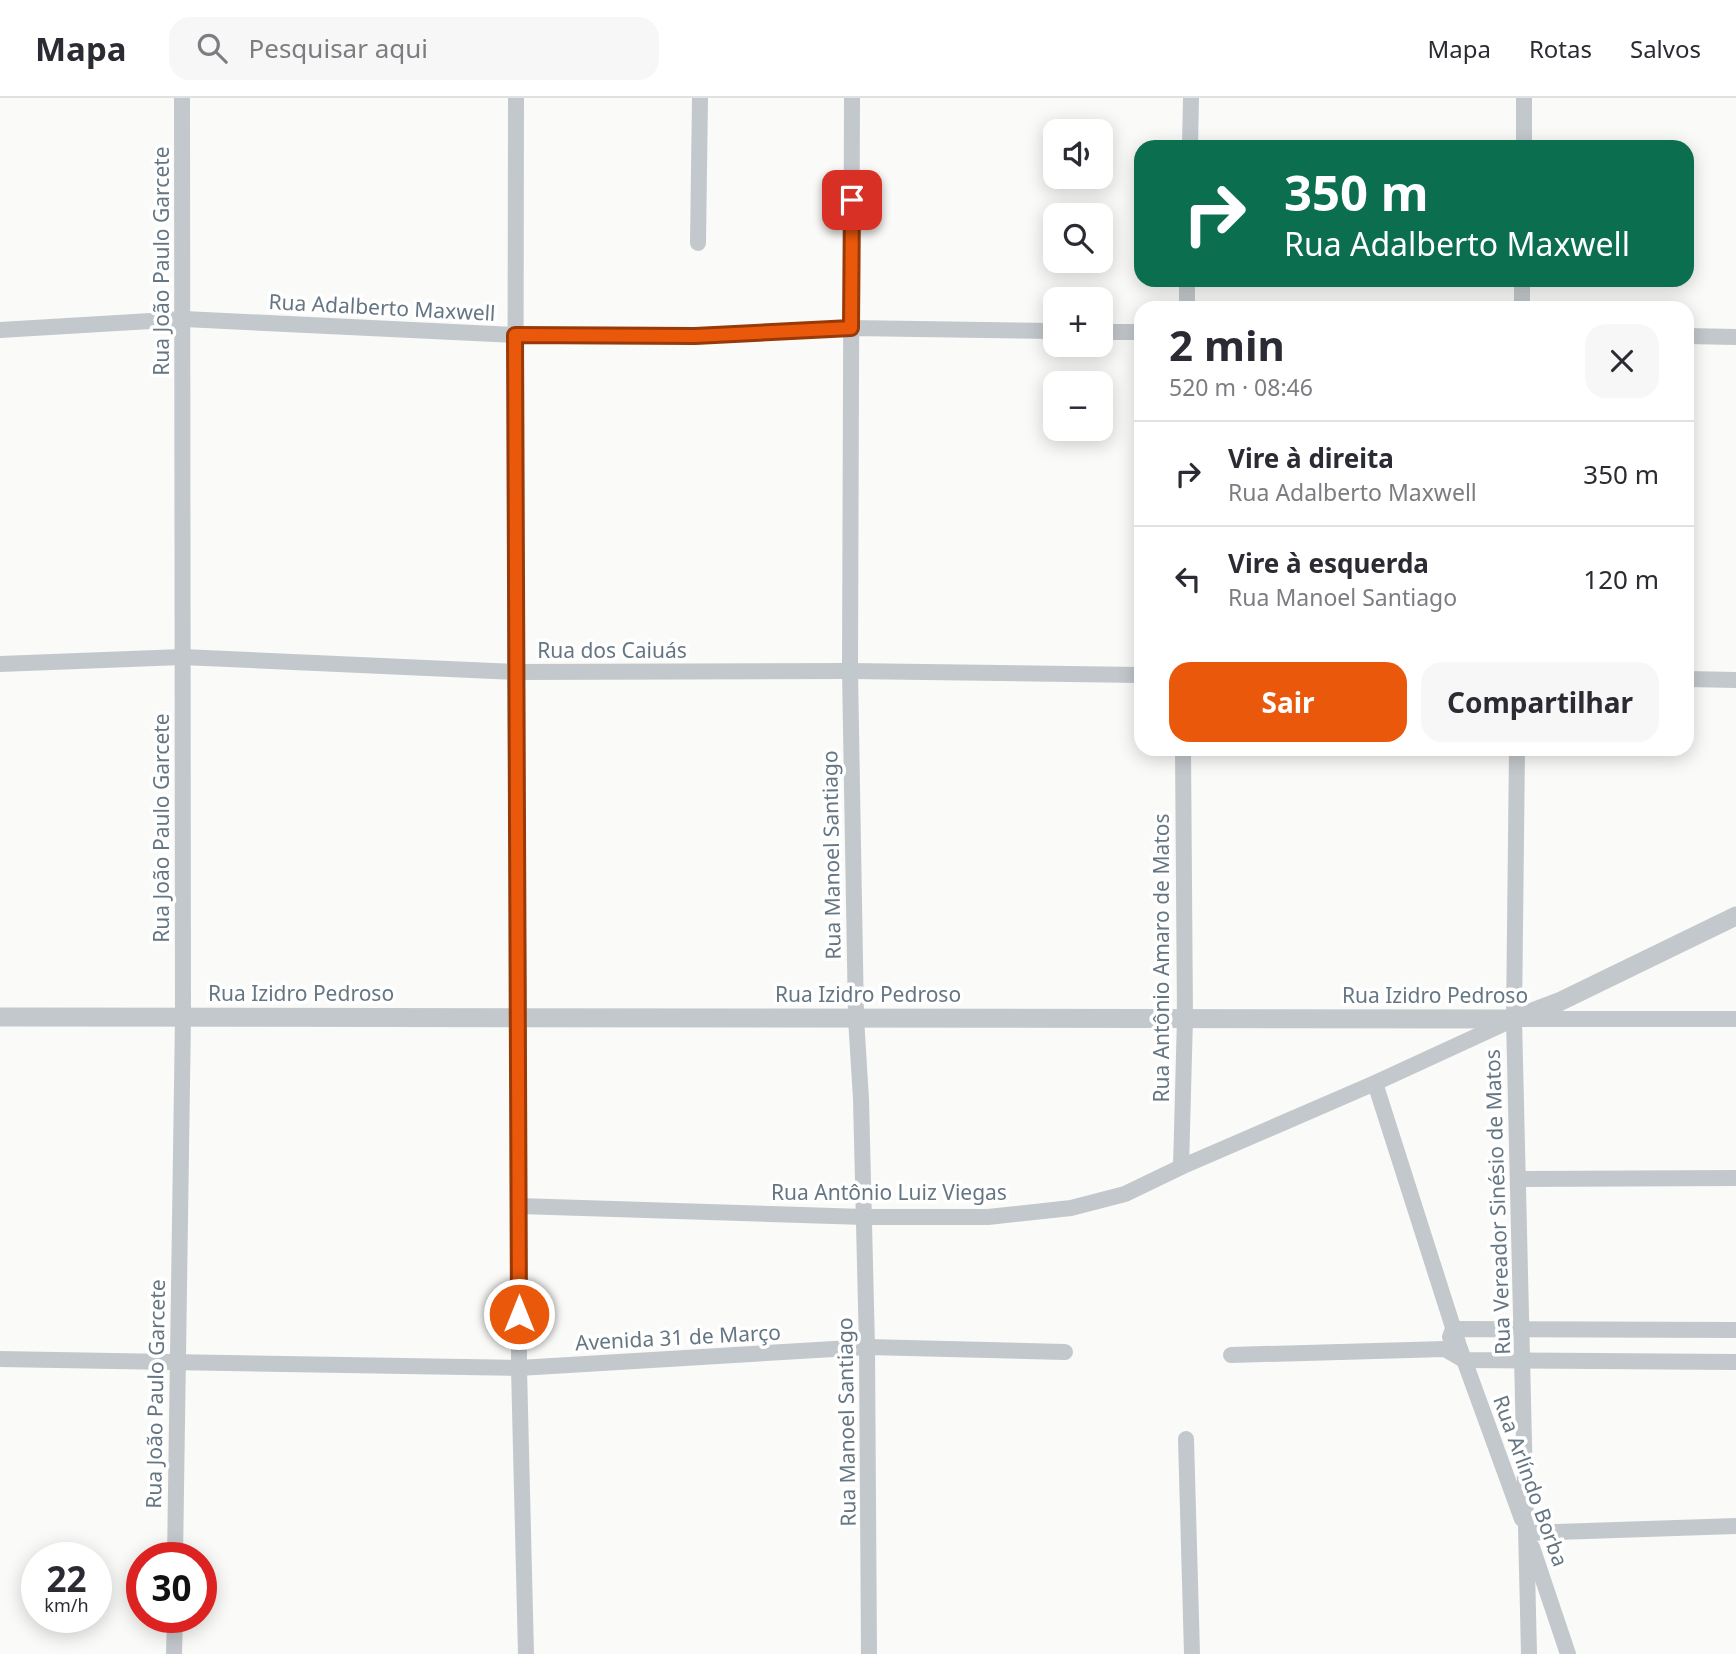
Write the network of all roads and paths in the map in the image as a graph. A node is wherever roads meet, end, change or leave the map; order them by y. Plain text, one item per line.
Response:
1 (182, 98) edge
2 (516, 98) edge
3 (700, 98) edge
4 (852, 98) edge
5 (1191, 98) edge
6 (1524, 98) edge
7 (1190, 140) edge
8 (1524, 140) edge
9 (698, 243) dead end
10 (184, 319) junction
11 (851, 328) junction
12 (0, 330) edge
13 (1043, 331) edge
14 (1113, 332) edge
15 (1134, 332) edge
16 (515, 335) junction
17 (1694, 336) edge
18 (1736, 337) edge
19 (182, 657) junction
20 (0, 664) edge
21 (850, 671) junction
22 (515, 672) junction
23 (1134, 675) edge
24 (1694, 679) edge
25 (1736, 680) edge
26 (1183, 756) edge
27 (1517, 756) edge
28 (1736, 916) edge
29 (0, 1017) edge
30 (183, 1017) junction
31 (519, 1017) junction
32 (856, 1018) junction
33 (1185, 1018) junction
34 (1736, 1018) edge
35 (1514, 1019) junction
36 (1375, 1083) junction
37 (1181, 1167) junction
38 (1736, 1178) edge
39 (1518, 1179) junction
40 (519, 1206) junction
41 (864, 1217) junction
42 (1453, 1329) junction
43 (1522, 1329) junction
44 (1736, 1330) edge
45 (867, 1347) junction
46 (1445, 1349) junction
47 (1065, 1352) dead end
48 (1231, 1355) dead end
49 (0, 1359) edge
50 (178, 1360) junction
51 (1464, 1360) junction
52 (1523, 1361) junction
53 (1736, 1362) edge
54 (519, 1368) junction
55 (1186, 1439) dead end
56 (1736, 1526) edge
57 (1527, 1532) junction
58 (175, 1542) edge
59 (174, 1633) edge
60 (174, 1654) edge
61 (526, 1654) edge
62 (869, 1654) edge
63 (1192, 1654) edge
64 (1529, 1654) edge
65 (1568, 1654) edge

1 - 10 street, Rua João Paulo Garcete
2 - 16 street
3 - 9 street
4 - 11 street, Rua Manoel Santiago
5 - 7 street
6 - 8 street
10 - 12 street, Rua Adalberto Maxwell
10 - 16 street, Rua Adalberto Maxwell
10 - 19 street, Rua João Paulo Garcete
11 - 13 street, Rua Adalberto Maxwell
11 - 16 street, Rua Adalberto Maxwell
11 - 21 street, Rua Manoel Santiago
14 - 15 street
16 - 22 street
17 - 18 street
19 - 20 street, Rua dos Caiuás
19 - 22 street, Rua dos Caiuás
19 - 30 street, Rua João Paulo Garcete
21 - 22 street, Rua dos Caiuás
21 - 23 street, Rua dos Caiuás
21 - 32 street, Rua Manoel Santiago
22 - 31 street
24 - 25 street
26 - 33 street, Rua Antônio Amaro de Matos
27 - 35 street, Rua Vereador Sinésio de Matos
28 - 35 street
29 - 30 street, Rua Izidro Pedroso
30 - 31 street, Rua Izidro Pedroso
30 - 50 street, Rua João Paulo Garcete
31 - 32 street, Rua Izidro Pedroso
31 - 40 street
32 - 33 street, Rua Izidro Pedroso
32 - 41 street, Rua Manoel Santiago
33 - 35 street, Rua Izidro Pedroso
33 - 37 street, Rua Antônio Amaro de Matos
34 - 35 street, Rua Izidro Pedroso
35 - 36 street, Rua Antônio Luiz Viegas
35 - 39 street, Rua Vereador Sinésio de Matos
36 - 37 street, Rua Antônio Luiz Viegas
36 - 42 street, Rua Arlíndo Borba
37 - 41 street, Rua Antônio Luiz Viegas
38 - 39 street
39 - 43 street, Rua Vereador Sinésio de Matos
40 - 41 street, Rua Antônio Luiz Viegas
40 - 54 street
41 - 45 street, Rua Manoel Santiago
42 - 43 street
42 - 46 street
42 - 51 street, Rua Arlíndo Borba
43 - 44 street
43 - 52 street, Rua Vereador Sinésio de Matos
45 - 47 street, Avenida 31 de Março
45 - 54 street, Avenida 31 de Março
45 - 62 street, Rua Manoel Santiago
46 - 48 street
46 - 51 street
49 - 50 street, Avenida 31 de Março
50 - 54 street, Avenida 31 de Março
50 - 58 street, Rua João Paulo Garcete
51 - 52 street
51 - 57 street, Rua Arlíndo Borba
52 - 53 street
52 - 57 street, Rua Vereador Sinésio de Matos
54 - 61 street
55 - 63 street
56 - 57 street
57 - 64 street, Rua Vereador Sinésio de Matos
57 - 65 street, Rua Arlíndo Borba
59 - 60 street

